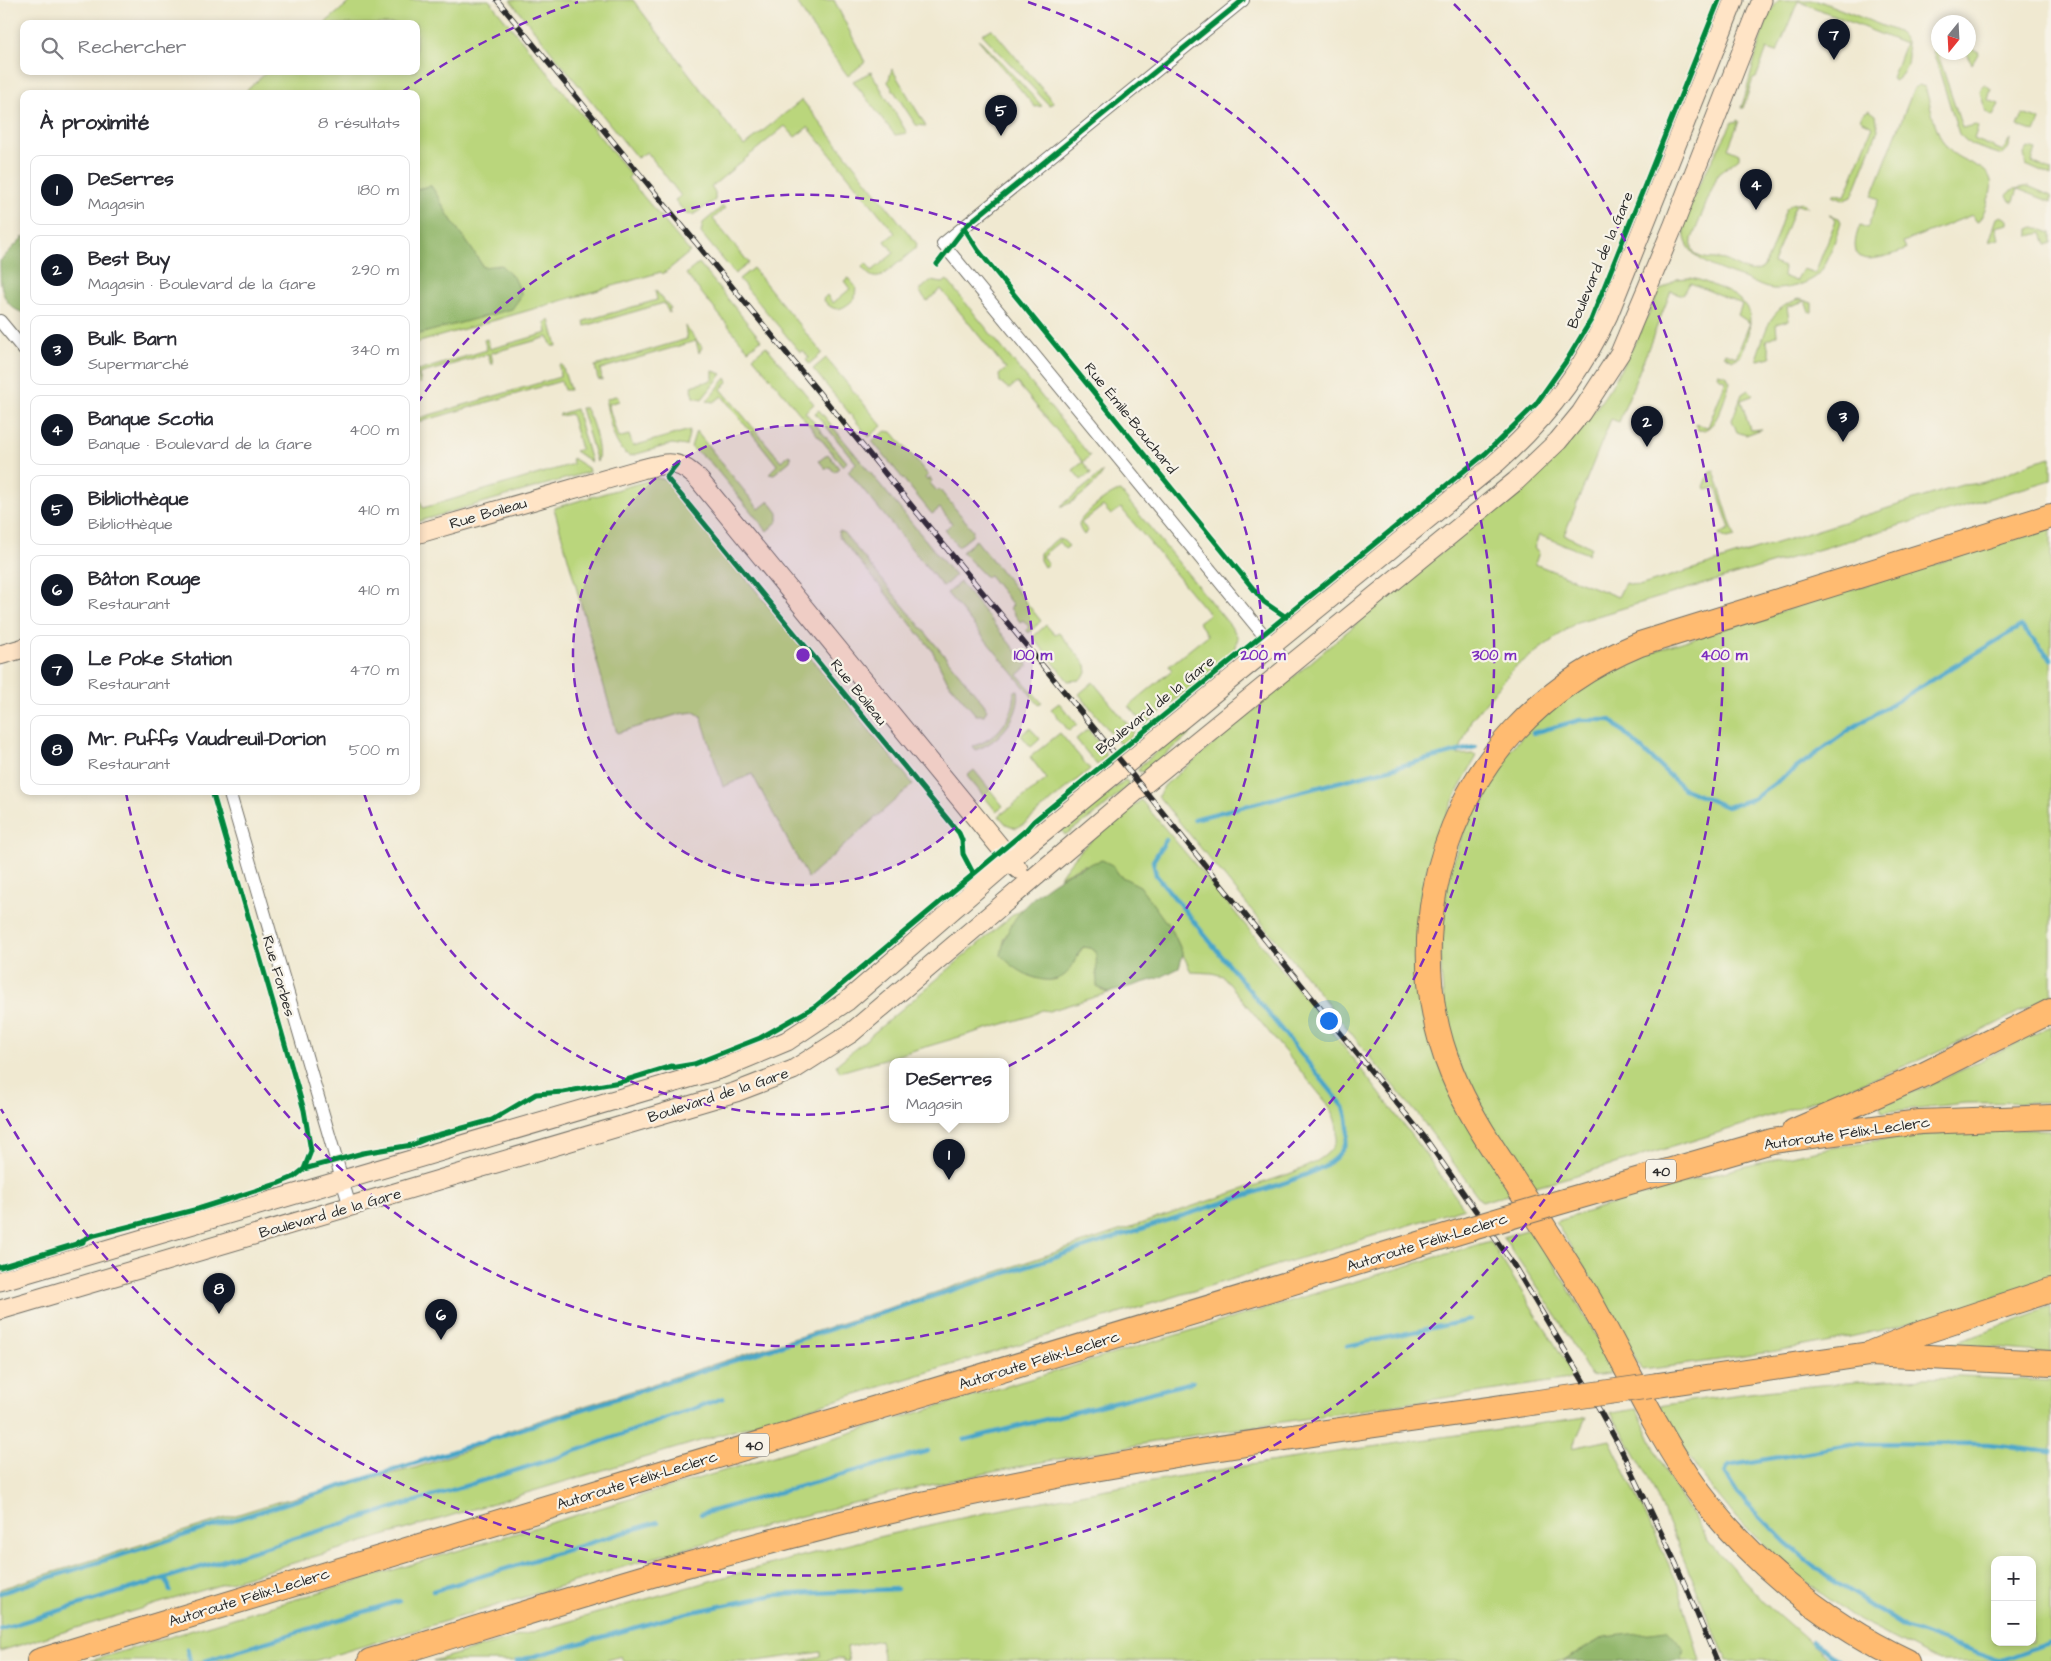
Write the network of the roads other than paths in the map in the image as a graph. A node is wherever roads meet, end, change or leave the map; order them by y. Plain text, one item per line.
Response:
1 (1243, 0) edge
2 (1734, 0) edge
3 (1762, 0) edge
4 (0, 322) edge
5 (20, 345) edge
6 (2051, 516) edge
7 (420, 533) edge
8 (1272, 645) junction
9 (20, 649) edge
10 (0, 655) edge
11 (1289, 666) junction
12 (230, 795) edge
13 (1010, 860) junction
14 (1029, 881) junction
15 (2051, 1011) edge
16 (2051, 1117) edge
17 (1772, 1141) junction
18 (343, 1180) junction
19 (350, 1207) junction
20 (0, 1282) edge
21 (2051, 1290) edge
22 (0, 1310) edge
23 (1869, 1354) junction
24 (2051, 1363) edge
25 (39, 1661) edge
26 (370, 1661) edge
27 (1907, 1661) edge

1 - 8 street
2 - 8 main road, Boulevard de la Gare
3 - 11 main road, Boulevard de la Gare
4 - 5 street
6 - 27 highway
7 - 13 main road, Rue Boileau
8 - 11 street
8 - 13 main road, Boulevard de la Gare
9 - 10 main road
11 - 14 main road, Boulevard de la Gare
12 - 18 street, Rue Forbes
13 - 14 main road, Rue Boileau
13 - 18 main road, Boulevard de la Gare
14 - 19 main road, Boulevard de la Gare
15 - 17 highway
16 - 17 highway, Autoroute Félix-Leclerc / 40
17 - 25 highway, Autoroute Félix-Leclerc / 40, bridge
18 - 19 street, Rue Forbes
18 - 20 main road, Boulevard de la Gare
19 - 22 main road, Boulevard de la Gare
21 - 23 highway
23 - 24 highway
23 - 26 highway, bridge

